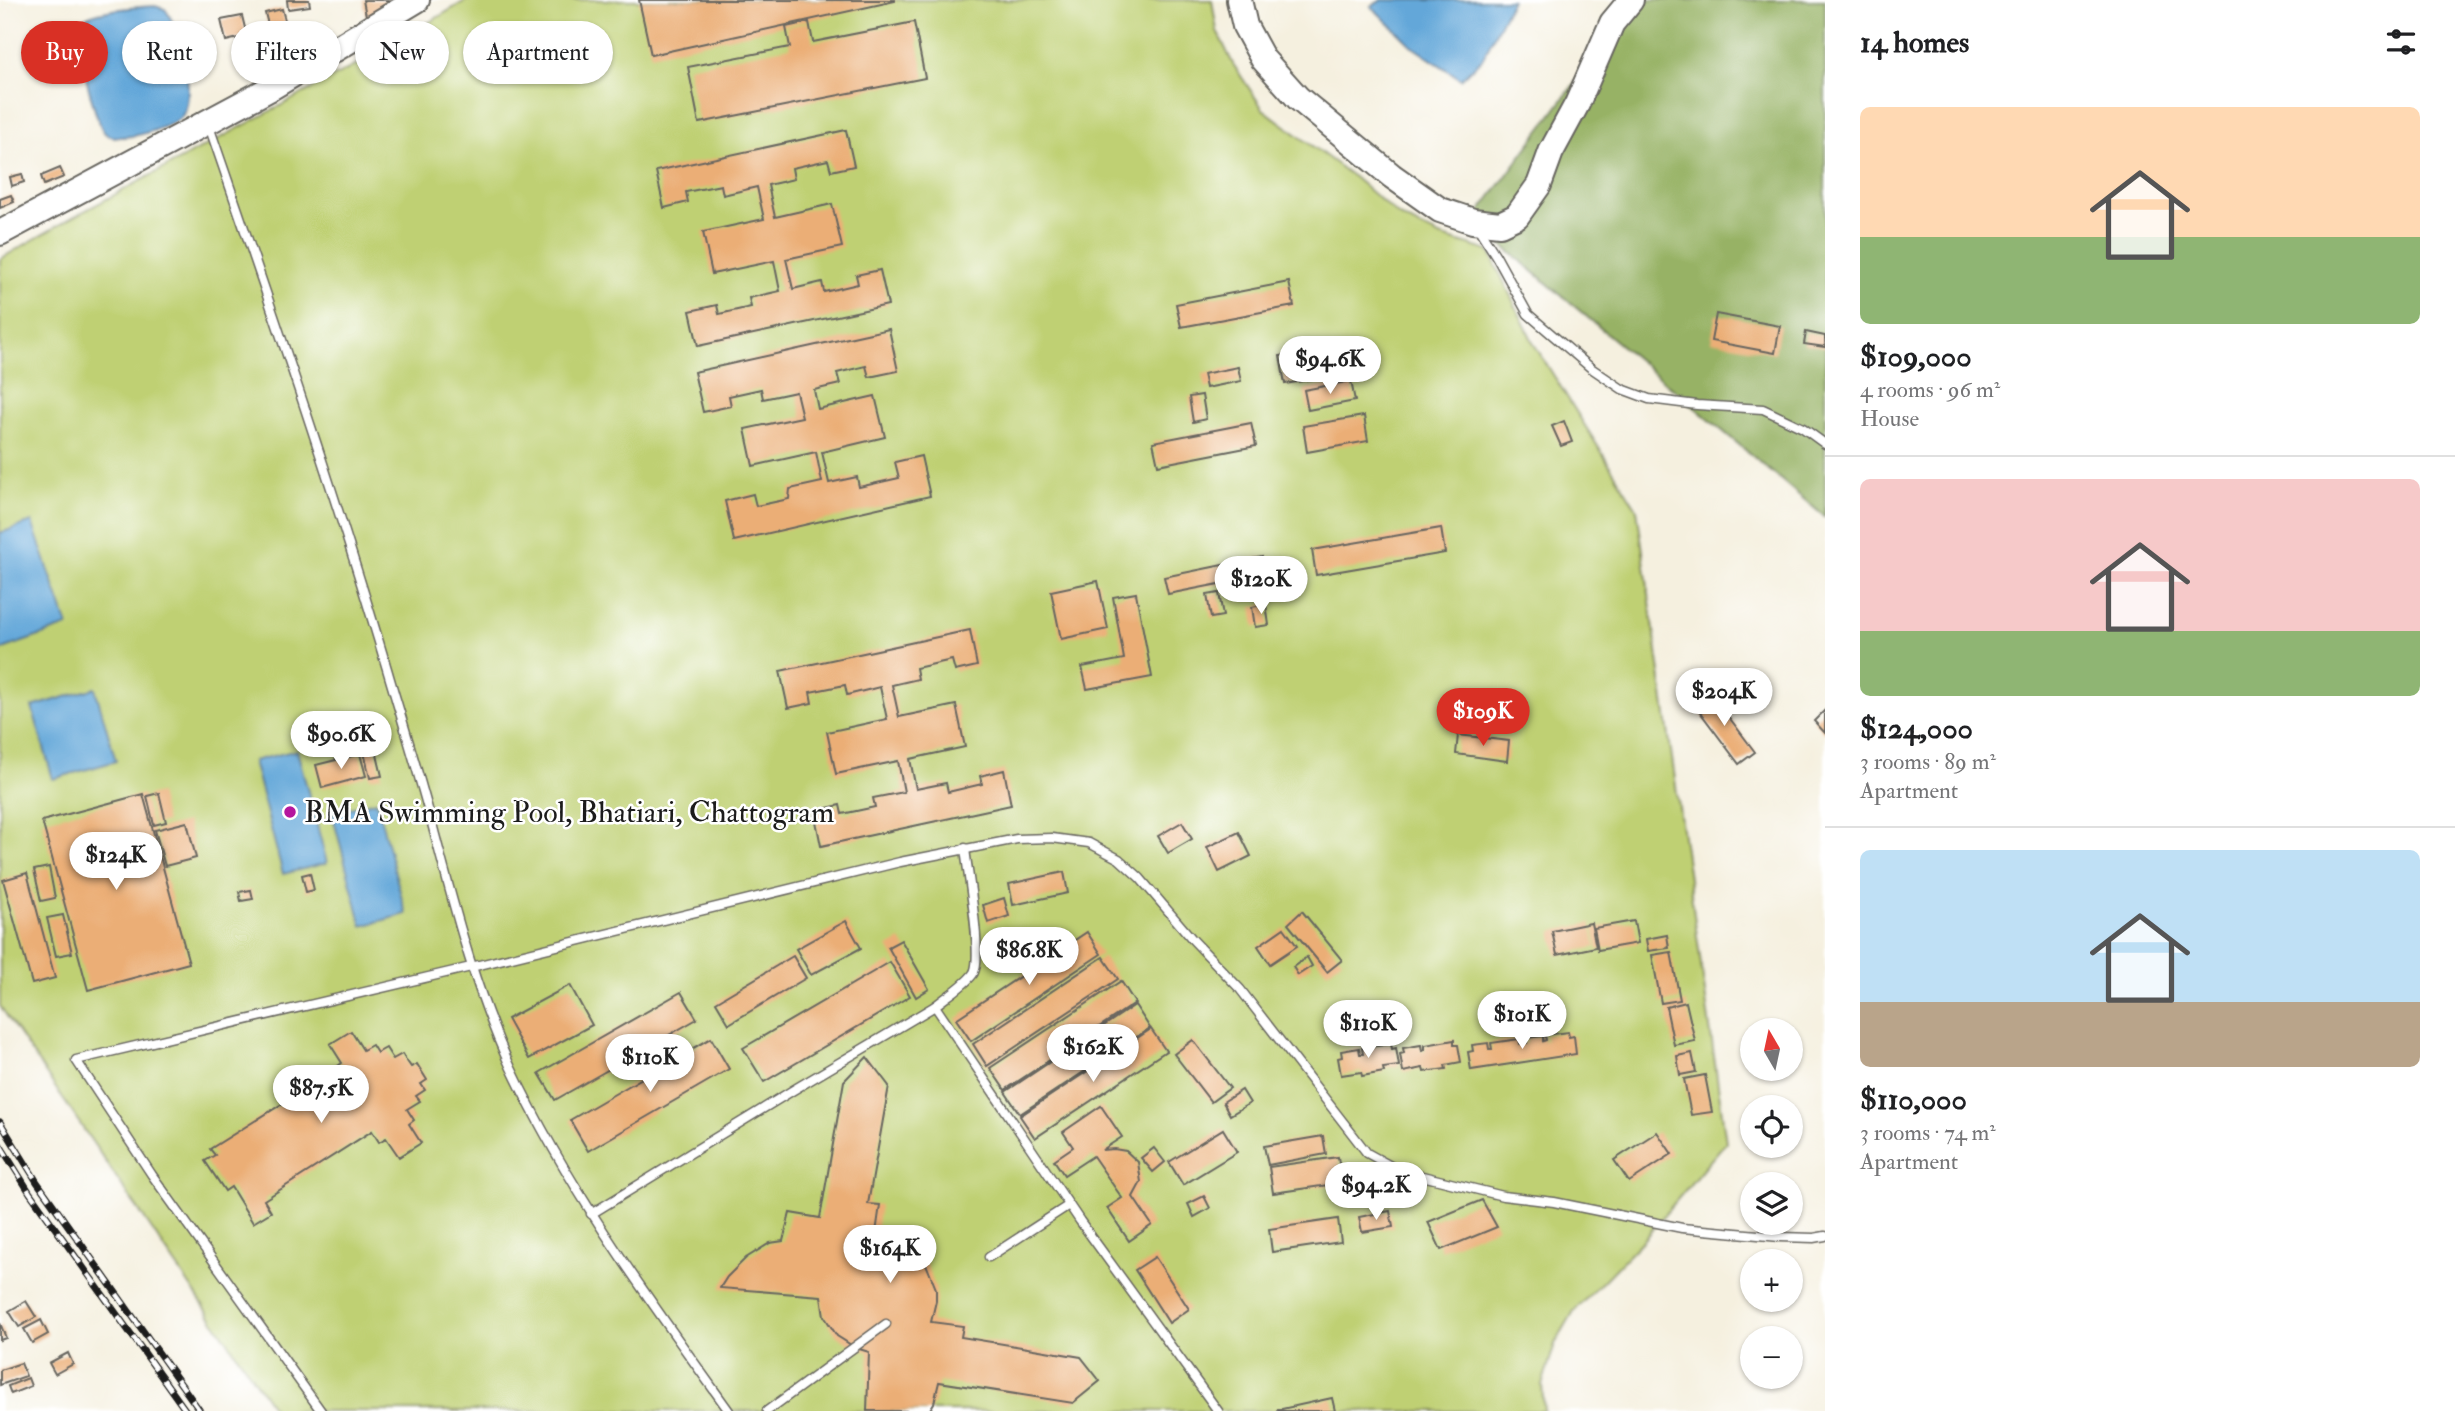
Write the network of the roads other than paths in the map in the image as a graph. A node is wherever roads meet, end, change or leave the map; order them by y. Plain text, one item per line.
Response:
1 (417, 0) edge
2 (1239, 0) edge
3 (1631, 0) edge
4 (207, 122) junction
5 (1473, 221) junction
6 (0, 233) edge
7 (1825, 444) edge
8 (965, 848) junction
9 (471, 967) junction
10 (935, 1006) junction
11 (1069, 1205) junction
12 (592, 1214) junction
13 (1825, 1236) edge
14 (989, 1257) dead end
15 (886, 1325) dead end
16 (321, 1411) edge
17 (729, 1411) edge
18 (767, 1411) edge
19 (1217, 1411) edge

1 - 4 main road
2 - 5 main road
3 - 5 main road
4 - 6 main road
4 - 9 lane
5 - 7 lane
8 - 9 lane
8 - 10 lane
8 - 13 lane
9 - 12 lane
9 - 16 lane
10 - 11 lane
10 - 12 lane
11 - 14 lane
11 - 19 lane
12 - 17 lane
15 - 18 lane

